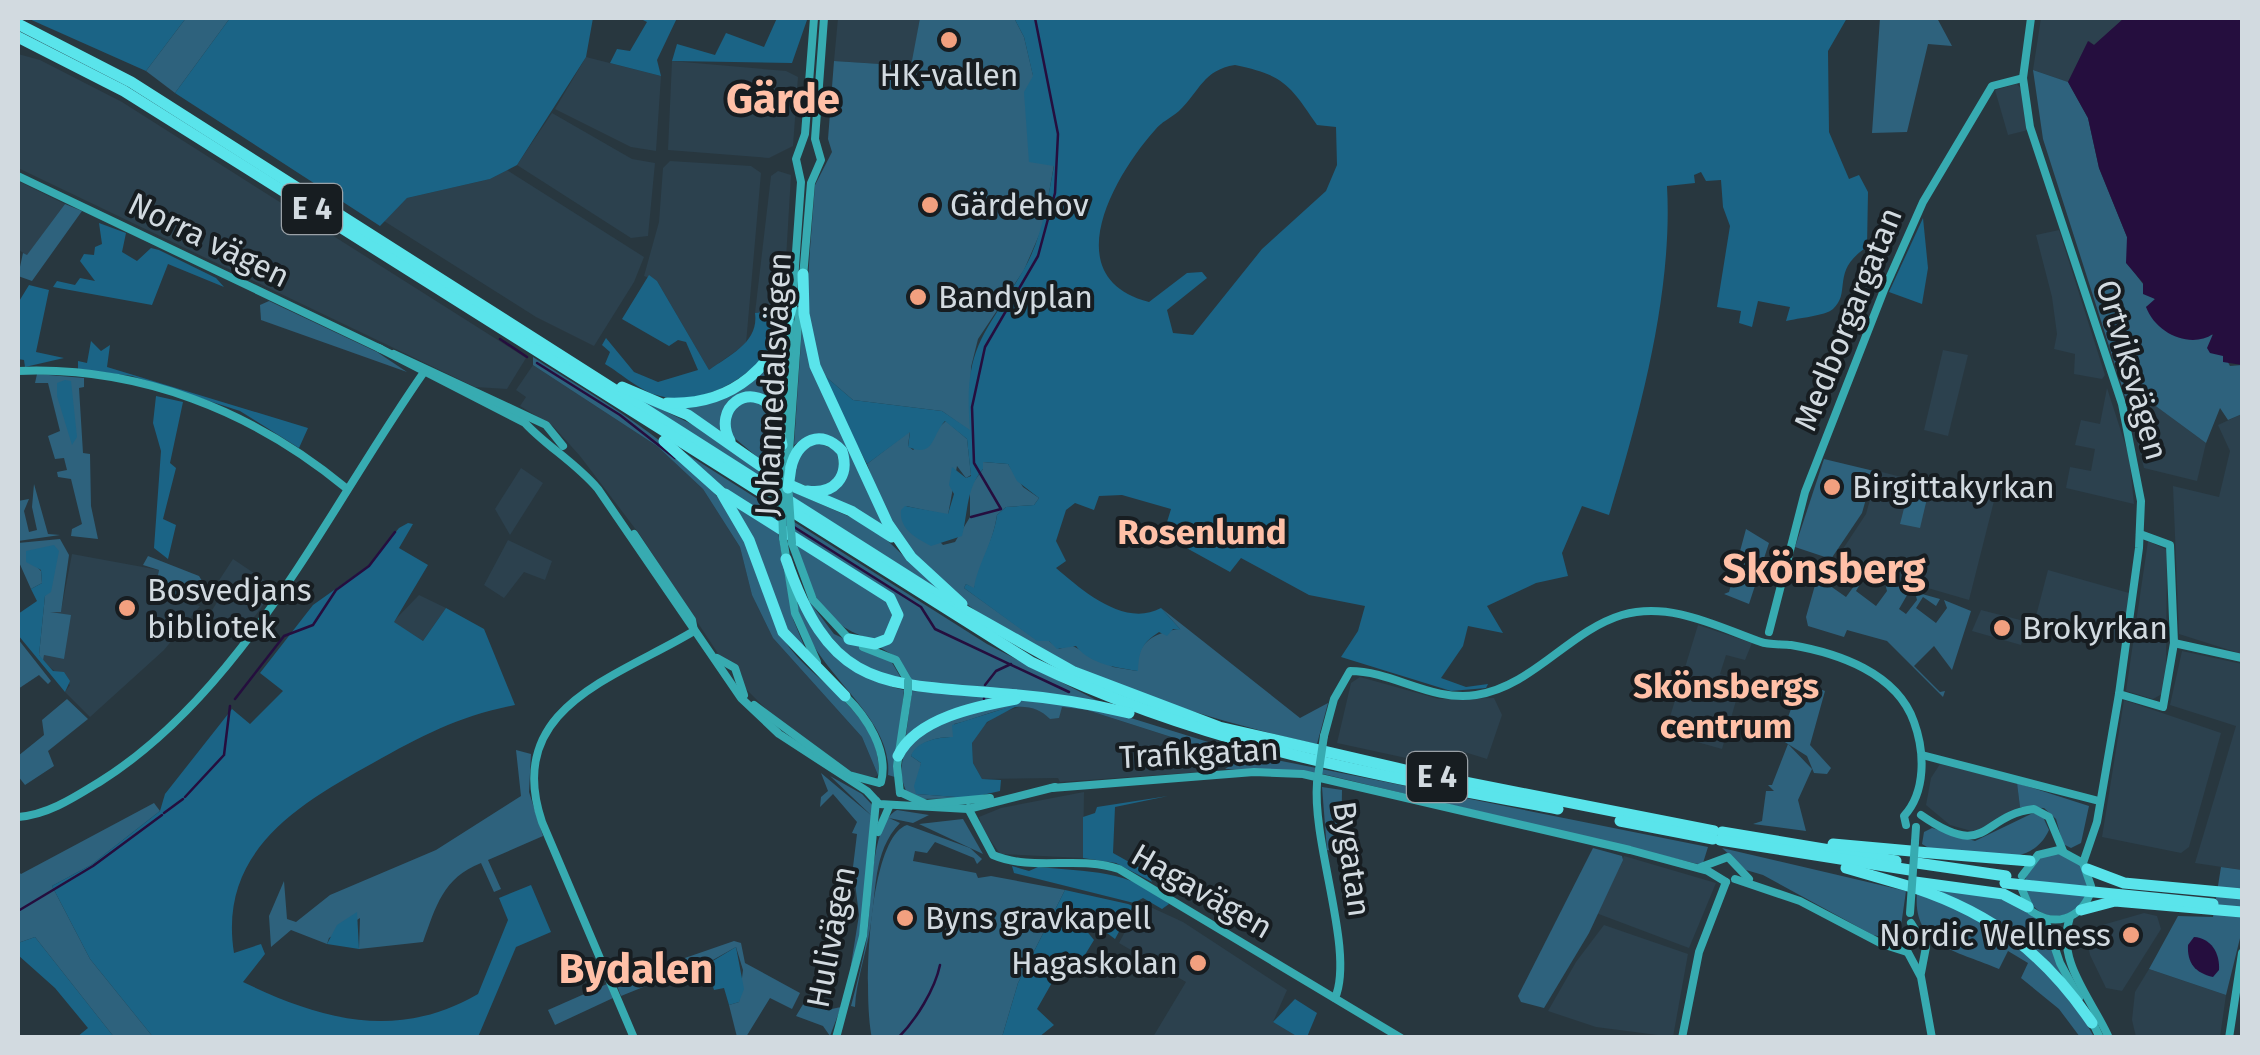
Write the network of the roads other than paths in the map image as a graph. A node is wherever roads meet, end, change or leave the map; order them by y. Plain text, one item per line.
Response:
1 (814, 18) edge
2 (824, 18) edge
3 (2032, 18) edge
4 (18, 24) edge
5 (18, 36) edge
6 (2023, 78) junction
7 (801, 150) junction
8 (816, 150) junction
9 (798, 168) junction
10 (815, 171) junction
11 (18, 176) edge
12 (803, 274) junction
13 (792, 304) junction
14 (578, 366) junction
15 (425, 371) junction
16 (18, 372) edge
17 (659, 402) junction
18 (644, 421) junction
19 (536, 428) junction
20 (550, 432) junction
21 (542, 440) junction
22 (782, 445) junction
23 (739, 452) junction
24 (787, 468) junction
25 (346, 488) junction
26 (793, 489) junction
27 (721, 492) junction
28 (2140, 534) junction
29 (898, 542) junction
30 (786, 559) junction
31 (992, 629) junction
32 (694, 632) junction
33 (1764, 635) junction
34 (849, 640) junction
35 (2174, 643) junction
36 (2242, 658) edge
37 (724, 671) junction
38 (736, 676) junction
39 (2119, 694) junction
40 (845, 696) junction
41 (1028, 696) junction
42 (1165, 721) junction
43 (1922, 755) junction
44 (898, 756) junction
45 (880, 783) junction
46 (899, 789) junction
47 (875, 800) junction
48 (2099, 801) junction
49 (891, 806) junction
50 (970, 806) junction
51 (18, 817) edge
52 (1915, 819) junction
53 (2055, 832) junction
54 (1717, 836) junction
55 (874, 846) junction
56 (2046, 852) junction
57 (2067, 852) junction
58 (1799, 854) junction
59 (2030, 861) junction
60 (2085, 866) junction
61 (1913, 868) junction
62 (1715, 869) junction
63 (2022, 876) dead end
64 (1733, 877) junction
65 (2005, 880) junction
66 (2021, 887) dead end
67 (2242, 903) edge
68 (2028, 907) junction
69 (2076, 913) junction
70 (1910, 918) junction
71 (2045, 919) junction
72 (1920, 937) junction
73 (1911, 949) junction
74 (2242, 953) edge
75 (1335, 998) junction
76 (2092, 1023) junction
77 (634, 1038) edge
78 (836, 1038) edge
79 (1401, 1038) edge
80 (1682, 1038) edge
81 (1932, 1038) edge
82 (2100, 1038) edge
83 (2109, 1038) edge
84 (2228, 1038) edge

1 - 7 main road
2 - 8 main road
3 - 6 main road, Ortviksvägen
4 - 14 highway, E 4
5 - 18 highway, E 4
6 - 28 main road, Ortviksvägen
6 - 33 main road, Medborgargatan
7 - 8 main road
7 - 9 main road
8 - 10 main road
9 - 10 main road
9 - 13 main road, Johannedalsvägen
10 - 12 main road, Johannedalsvägen
11 - 15 main road, Norra vägen
12 - 24 main road, Johannedalsvägen
12 - 29 highway, E 4
13 - 17 highway
13 - 22 main road, Johannedalsvägen
14 - 17 highway, E 4
14 - 31 highway, E 4
15 - 19 main road, Norra vägen
15 - 25 main road
16 - 25 main road
17 - 23 highway, E 4
18 - 27 highway, E 4
18 - 42 highway, E 4
19 - 20 main road
19 - 21 main road
20 - 21 main road
20 - 32 main road
21 - 32 main road
22 - 23 highway
22 - 24 main road, Johannedalsvägen
23 - 26 highway, E 4
24 - 26 highway, bridge
24 - 26 highway
24 - 30 main road, Johannedalsvägen, bridge
25 - 51 main road
26 - 29 highway, E 4
26 - 34 main road, Johannedalsvägen, bridge
27 - 34 highway
27 - 40 highway
28 - 35 main road
28 - 39 main road, Ortviksvägen
29 - 31 highway, E 4
30 - 40 main road, Johannedalsvägen
30 - 41 highway, E 4
31 - 54 highway, E 4
32 - 37 main road
32 - 77 main road
33 - 43 main road
33 - 75 main road, Bygatan, bridge
34 - 44 main road, Johannedalsvägen, bridge
35 - 36 main road
35 - 39 main road
37 - 38 main road
37 - 38 main road
37 - 47 main road
38 - 45 main road
39 - 48 main road, Ortviksvägen
40 - 45 main road, Johannedalsvägen
41 - 42 highway, E 4
41 - 44 highway, E 4
42 - 54 highway, E 4
43 - 48 main road
43 - 52 main road
44 - 46 main road, Johannedalsvägen
45 - 46 main road, Trafikgatan
45 - 47 main road, Hulivägen
46 - 49 main road, Hulivägen
46 - 50 main road, Trafikgatan
47 - 49 main road
47 - 55 main road, Hulivägen
48 - 57 main road, Ortviksvägen
48 - 60 main road, Ortviksvägen
49 - 50 main road, Trafikgatan
49 - 55 main road, Hulivägen
50 - 62 main road, Trafikgatan
50 - 75 main road, Hagavägen
52 - 53 main road
52 - 61 main road
53 - 56 main road
53 - 57 main road
54 - 58 highway, E 4
54 - 61 highway, E 4
55 - 78 main road, Hulivägen
56 - 57 main road
56 - 59 main road
57 - 60 main road
58 - 61 highway, E 4
58 - 61 highway, E 4
59 - 61 highway, E 4
59 - 63 main road
60 - 67 highway
60 - 69 main road
61 - 65 highway, E 4
61 - 68 highway, E 4
61 - 70 main road, bridge
61 - 76 highway
62 - 64 main road
62 - 64 main road
64 - 73 main road
64 - 80 main road
65 - 67 highway, E 4, bridge
65 - 67 highway, E 4, bridge
66 - 68 main road
67 - 69 highway, bridge
68 - 71 main road
69 - 71 main road
69 - 83 main road
70 - 72 main road
70 - 73 main road
71 - 76 main road
72 - 73 main road
72 - 73 main road
73 - 81 main road
74 - 84 main road
75 - 79 main road, Hagavägen
76 - 82 main road

